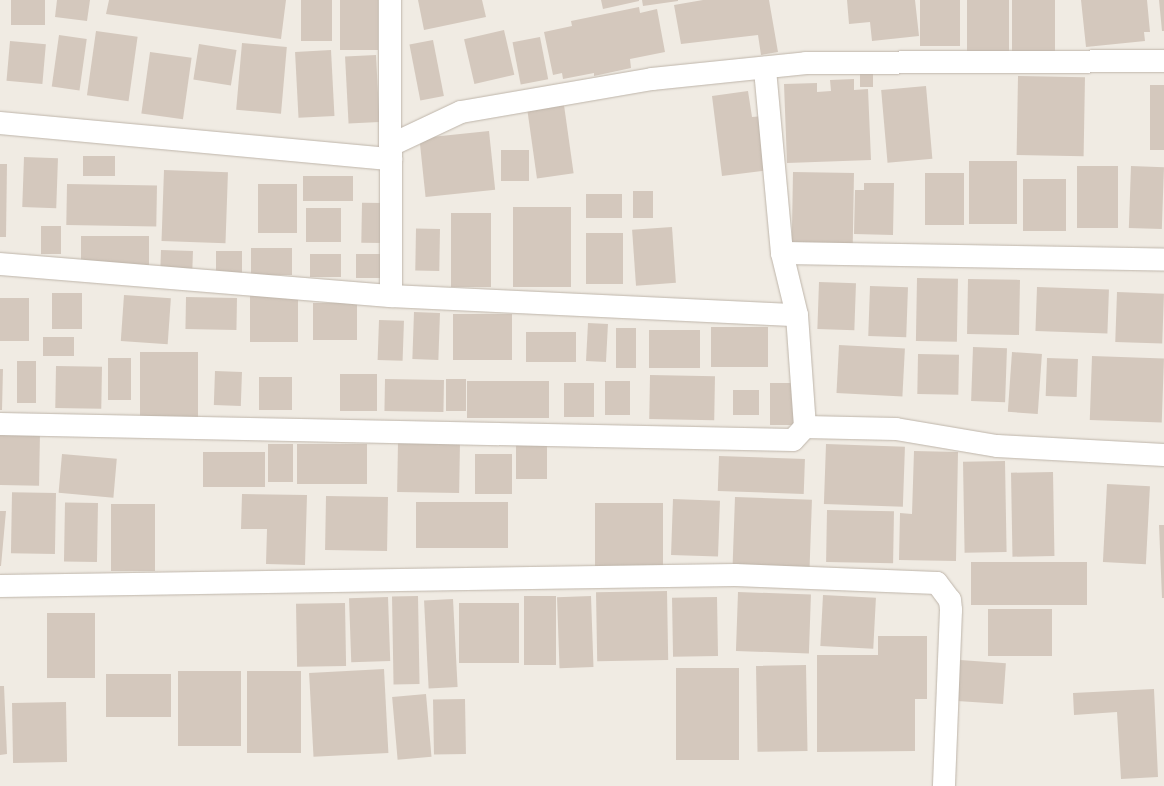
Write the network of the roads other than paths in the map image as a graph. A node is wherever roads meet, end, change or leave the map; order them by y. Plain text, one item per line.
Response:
1 (390, 0) edge
2 (1164, 61) edge
3 (765, 68) junction
4 (0, 123) edge
5 (392, 151) junction
6 (782, 252) junction
7 (1164, 260) edge
8 (0, 264) edge
9 (390, 296) junction
10 (797, 315) junction
11 (0, 424) edge
12 (805, 427) junction
13 (1164, 455) edge
14 (0, 586) edge
15 (944, 786) edge

1 - 5 street
2 - 3 street
3 - 5 street
3 - 6 street
4 - 5 street
5 - 9 street
6 - 7 street
6 - 10 street
8 - 9 street
9 - 10 street
10 - 12 street
11 - 12 street
12 - 13 street
14 - 15 street

